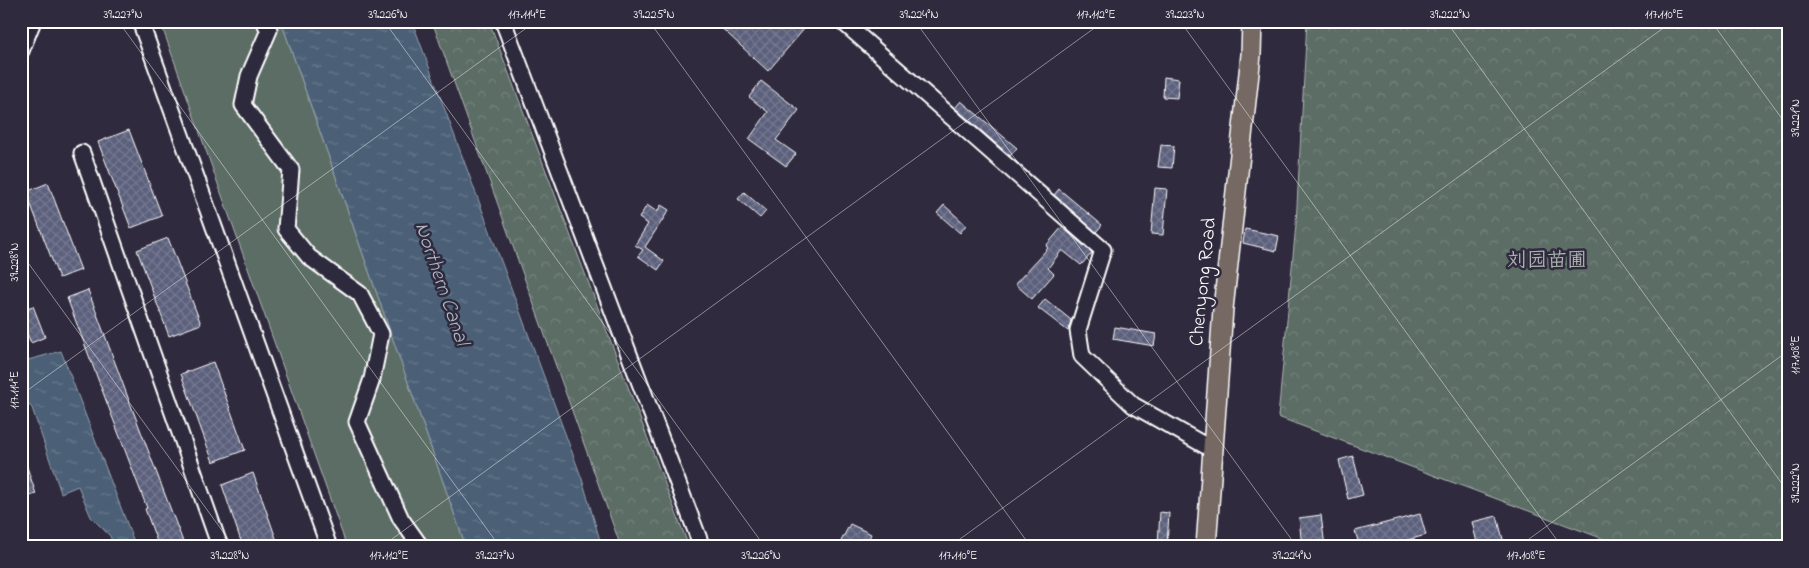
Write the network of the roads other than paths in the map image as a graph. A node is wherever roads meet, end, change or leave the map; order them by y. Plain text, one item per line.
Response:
1 (23, 21) edge
2 (34, 21) edge
3 (140, 21) edge
4 (264, 21) edge
5 (504, 21) edge
6 (842, 21) edge
7 (1252, 21) edge
8 (21, 26) edge
9 (21, 51) edge
10 (82, 153) dead end
11 (1213, 450) junction
12 (220, 547) edge
13 (328, 547) edge
14 (421, 547) edge
15 (702, 547) edge
16 (1206, 547) edge

1 - 8 street
2 - 9 street
3 - 13 street
4 - 14 street
5 - 15 street
6 - 11 street
7 - 11 main road, Chenyong Road
10 - 12 street
11 - 16 main road, Chenyong Road

